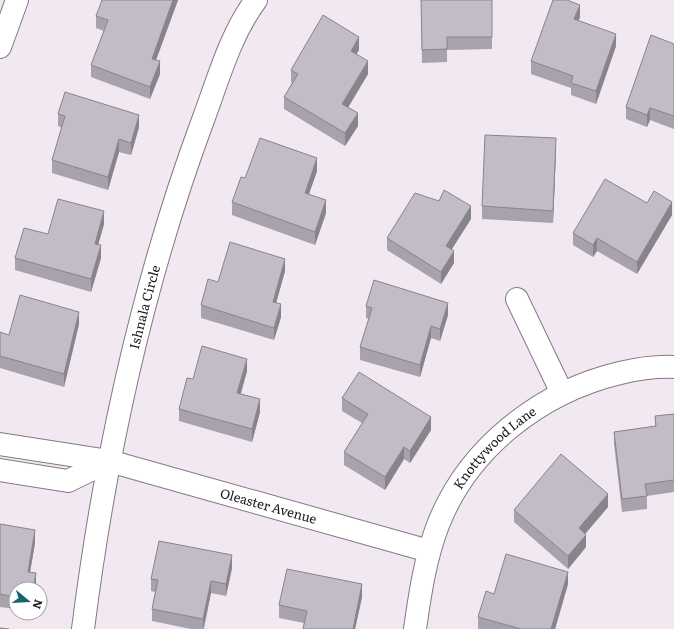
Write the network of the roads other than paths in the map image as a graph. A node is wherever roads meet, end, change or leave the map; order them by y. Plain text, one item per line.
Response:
1 (17, 0) edge
2 (256, 0) edge
3 (0, 47) edge
4 (517, 299) dead end
5 (674, 367) edge
6 (562, 393) junction
7 (0, 444) edge
8 (109, 461) junction
9 (0, 470) edge
10 (429, 551) junction
11 (83, 629) edge
12 (415, 629) edge

1 - 3 street
2 - 8 street, Ishnala Circle
4 - 6 street
5 - 6 street, Knottywood Lane
6 - 10 street, Knottywood Lane
7 - 8 street, Oleaster Avenue
8 - 9 street
8 - 10 street, Oleaster Avenue
8 - 11 street, Ishnala Circle
10 - 12 street, Knottywood Lane

